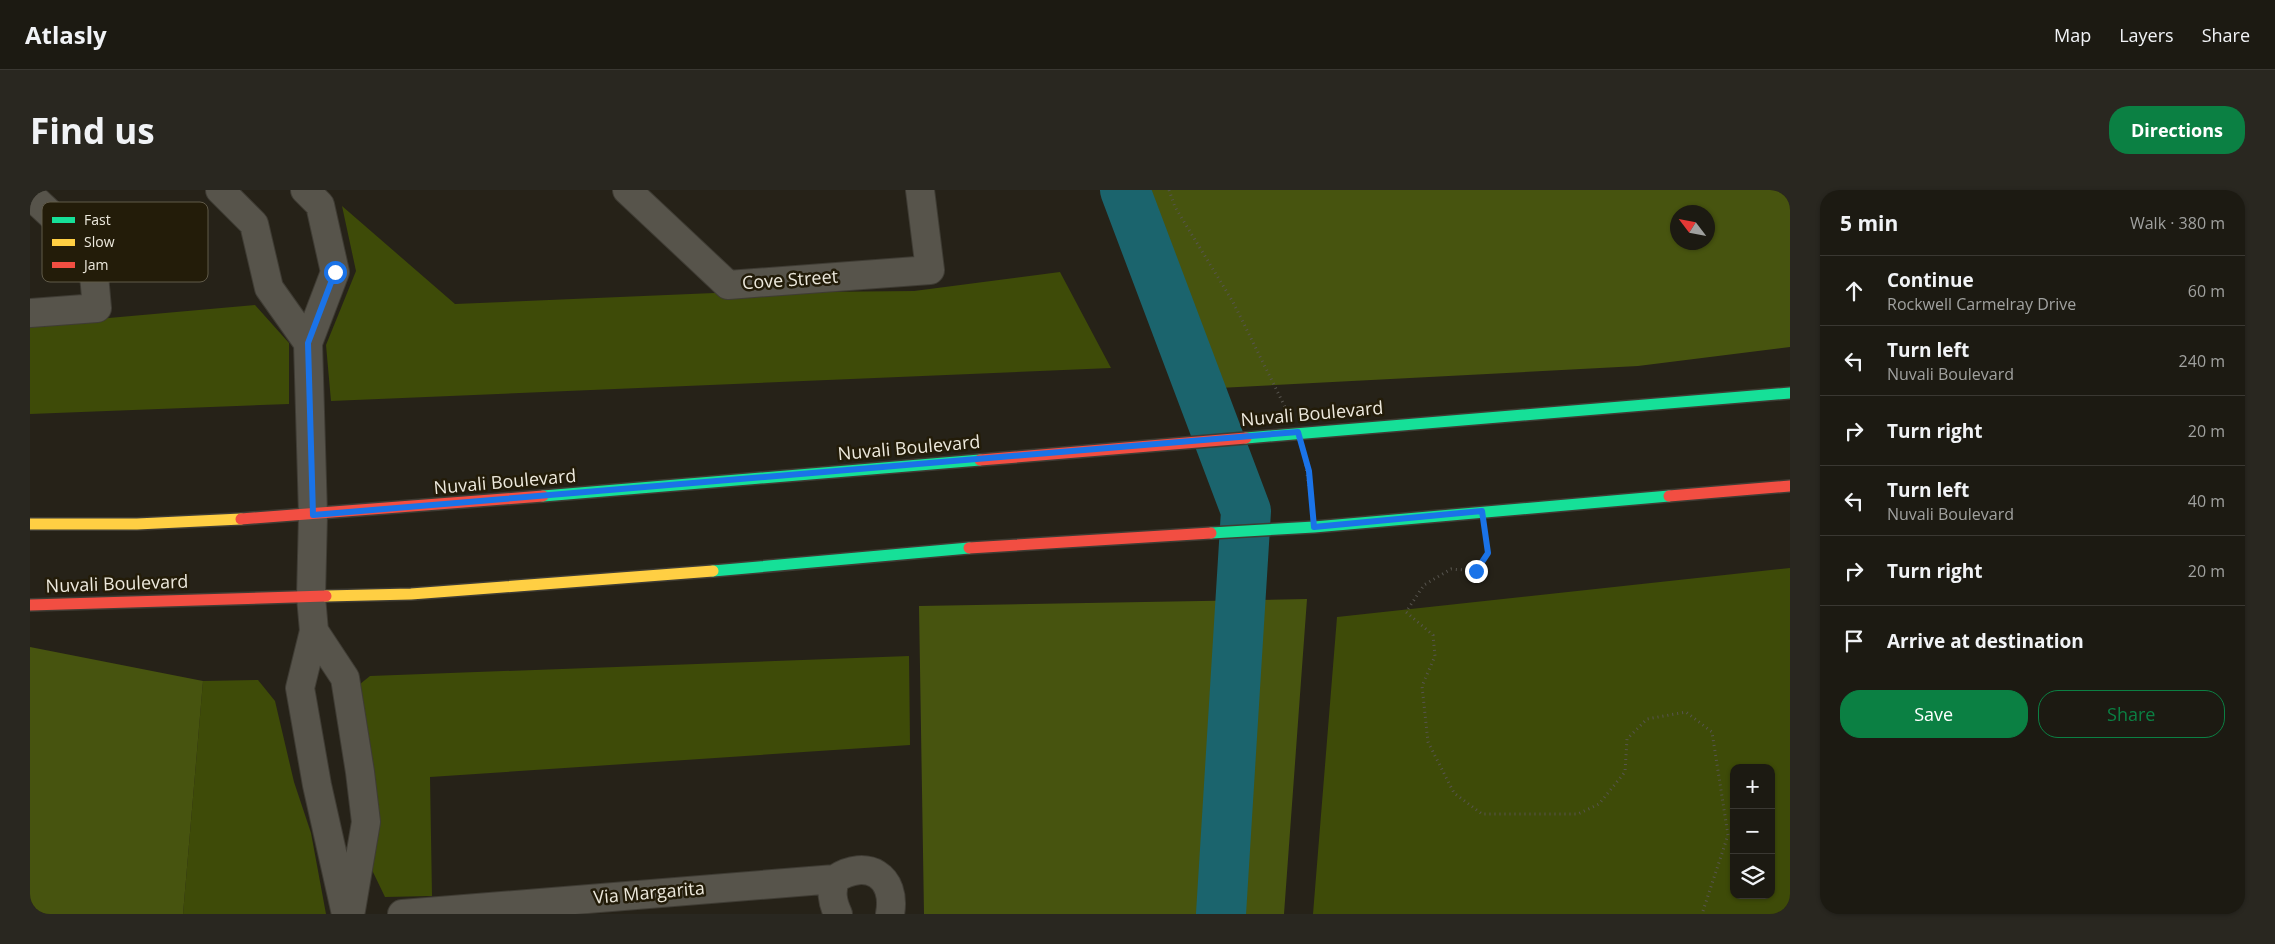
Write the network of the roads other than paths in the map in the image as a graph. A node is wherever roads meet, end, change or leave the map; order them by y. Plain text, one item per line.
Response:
1 (220, 190) edge
2 (305, 190) edge
3 (627, 190) edge
4 (920, 190) edge
5 (30, 195) edge
6 (42, 206) edge
7 (95, 282) edge
8 (30, 313) edge
9 (308, 343) junction
10 (1790, 392) edge
11 (1790, 486) edge
12 (313, 515) junction
13 (30, 524) edge
14 (311, 597) junction
15 (30, 605) edge
16 (314, 631) junction
17 (835, 879) junction
18 (346, 914) edge
19 (350, 914) edge
20 (402, 914) edge
21 (838, 914) edge
22 (890, 914) edge

1 - 9 street
2 - 9 street
3 - 4 street, Cove Street
5 - 6 street
7 - 8 street
9 - 12 street
10 - 12 street, Nuvali Boulevard
11 - 14 street, Nuvali Boulevard
12 - 13 street, Nuvali Boulevard
12 - 14 street
14 - 15 street, Nuvali Boulevard
14 - 16 street
16 - 18 street
16 - 19 street
17 - 20 street, Via Margarita
17 - 21 street
17 - 22 street, Via Margarita

